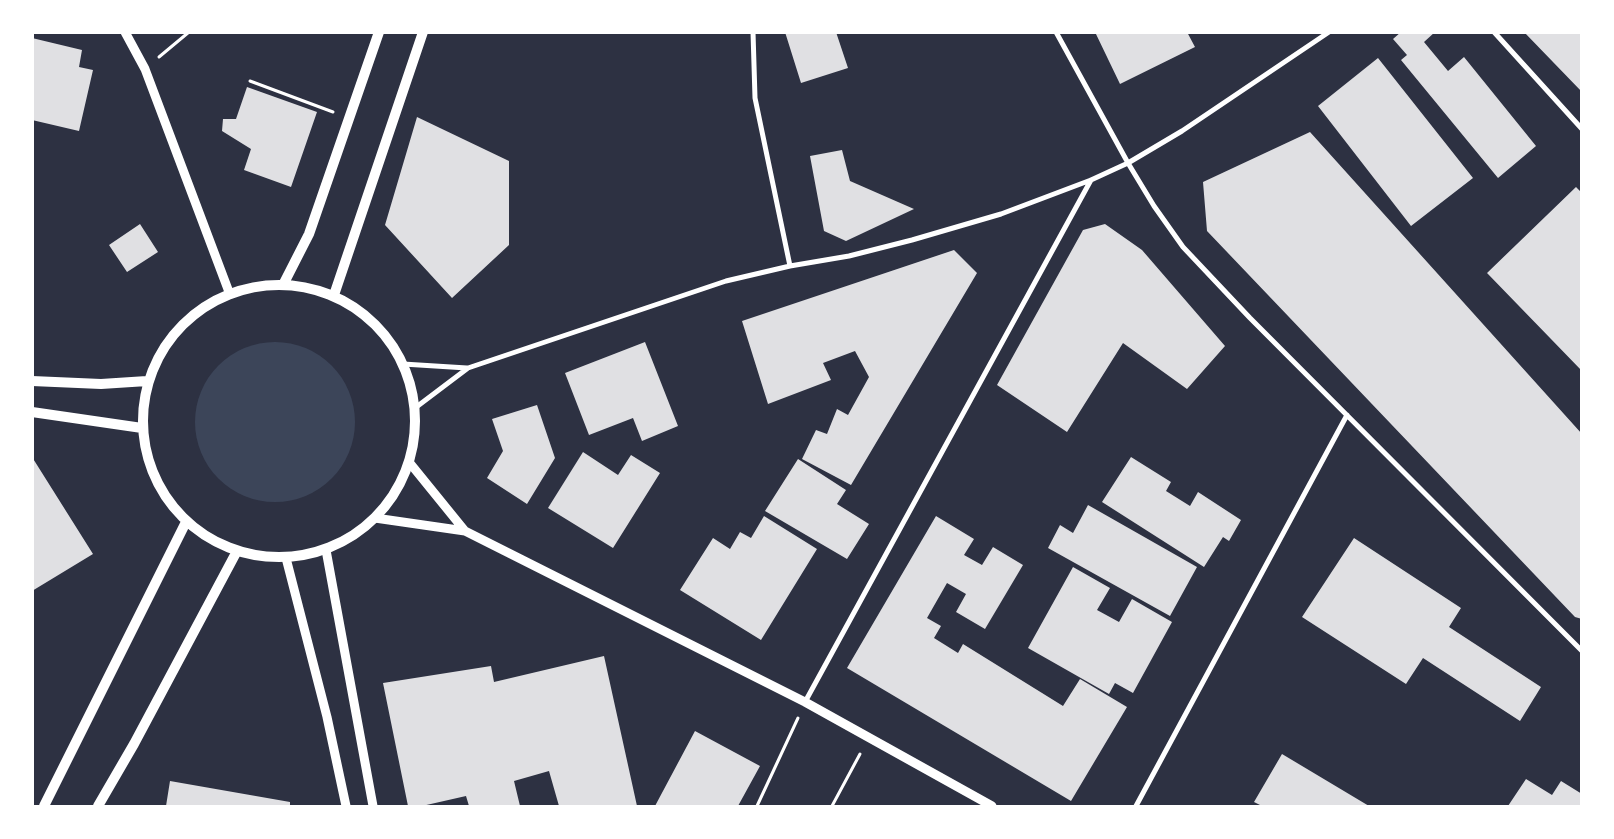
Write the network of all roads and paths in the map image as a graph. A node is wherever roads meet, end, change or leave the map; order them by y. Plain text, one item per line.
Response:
1 (125, 32) edge
2 (188, 32) edge
3 (379, 32) edge
4 (423, 32) edge
5 (753, 32) edge
6 (1056, 32) edge
7 (1330, 32) edge
8 (1494, 32) edge
9 (145, 69) junction
10 (250, 80) dead end
11 (350, 118) junction
12 (1582, 129) edge
13 (1128, 164) junction
14 (1091, 180) junction
15 (790, 266) junction
16 (284, 283) junction
17 (229, 292) junction
18 (334, 295) junction
19 (403, 364) junction
20 (468, 368) junction
21 (32, 381) edge
22 (147, 381) junction
23 (415, 408) junction
24 (32, 412) edge
25 (1347, 415) junction
26 (142, 428) junction
27 (409, 462) junction
28 (375, 518) junction
29 (186, 522) junction
30 (466, 531) junction
31 (326, 550) junction
32 (237, 551) junction
33 (286, 558) junction
34 (1582, 651) edge
35 (805, 702) junction
36 (869, 738) junction
37 (44, 806) edge
38 (98, 806) edge
39 (346, 806) edge
40 (373, 806) edge
41 (758, 806) edge
42 (832, 806) edge
43 (992, 806) edge
44 (1136, 806) edge

1 - 9 street
2 - 9 path
3 - 11 main road
4 - 18 main road
5 - 15 street
6 - 13 street
7 - 13 street
8 - 12 street
9 - 17 street
10 - 11 path
11 - 16 main road
13 - 14 street
13 - 25 street
14 - 15 street
14 - 35 street
15 - 20 street
16 - 17 main road
16 - 18 main road
17 - 22 main road
18 - 19 main road
19 - 20 street
19 - 23 main road
20 - 23 street
21 - 22 main road
22 - 26 main road
23 - 27 main road
24 - 26 main road
25 - 34 street
25 - 44 street
26 - 29 main road
27 - 28 main road
27 - 30 street
28 - 30 street
28 - 31 main road
29 - 32 main road
29 - 37 main road
30 - 35 street
31 - 33 main road
31 - 40 street
32 - 33 main road
32 - 38 main road
33 - 39 street
35 - 36 street
35 - 41 path
36 - 42 path
36 - 43 street

